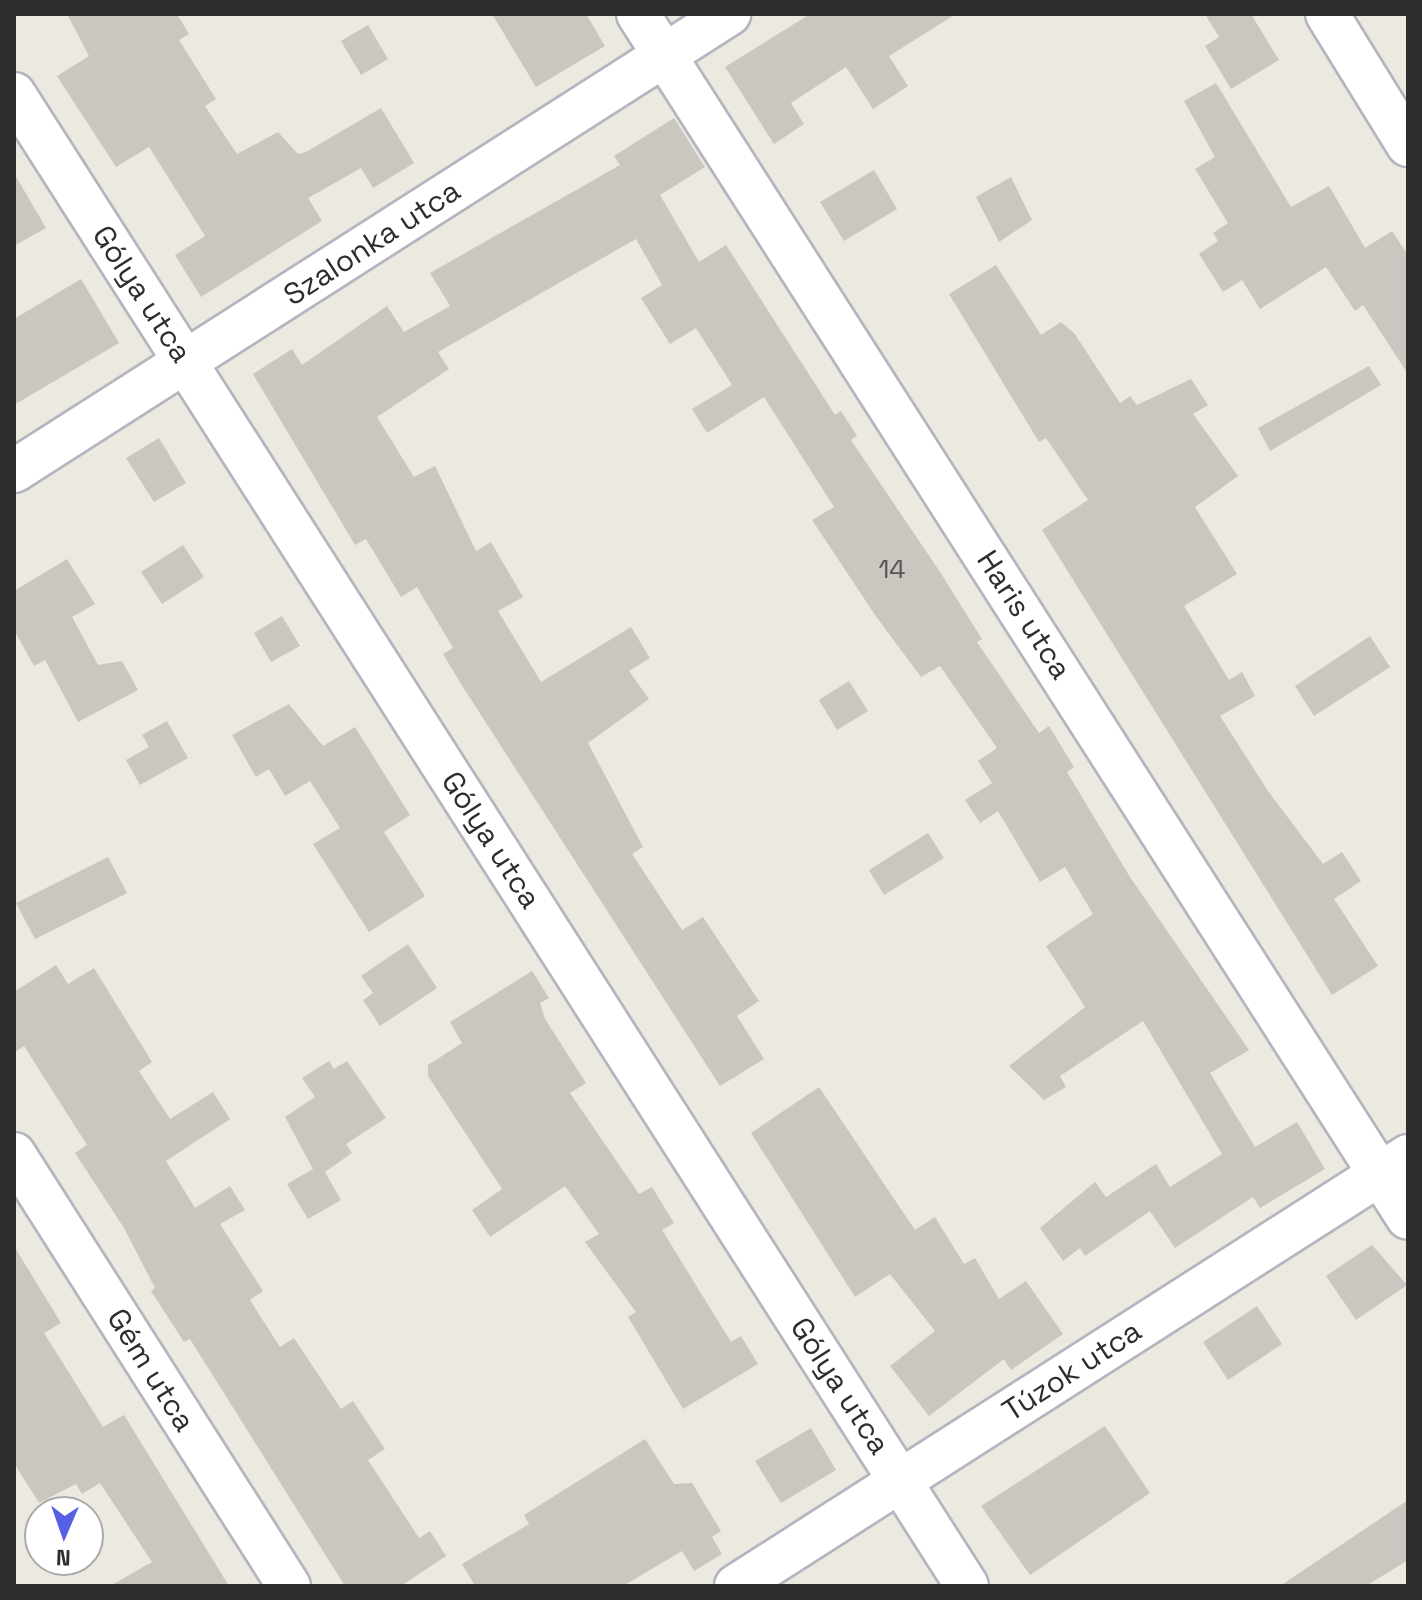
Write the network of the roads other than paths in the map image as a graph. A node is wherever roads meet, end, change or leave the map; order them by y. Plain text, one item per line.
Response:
1 (638, 14) edge
2 (729, 14) edge
3 (1327, 14) edge
4 (665, 55) junction
5 (14, 94) edge
6 (1408, 145) edge
7 (186, 361) junction
8 (14, 471) edge
9 (14, 1154) edge
10 (1394, 1165) edge
11 (1408, 1218) edge
12 (900, 1481) junction
13 (289, 1586) edge
14 (736, 1586) edge
15 (967, 1586) edge

1 - 4 street, Haris utca
2 - 4 street, Szalonka utca
3 - 6 street
4 - 7 street, Szalonka utca
4 - 10 street, Haris utca
5 - 7 street, Gólya utca
7 - 8 street, Szalonka utca
7 - 12 street, Gólya utca
9 - 13 street, Gém utca
10 - 11 street, Haris utca
10 - 12 street, Túzok utca
12 - 14 street, Túzok utca
12 - 15 street, Gólya utca

